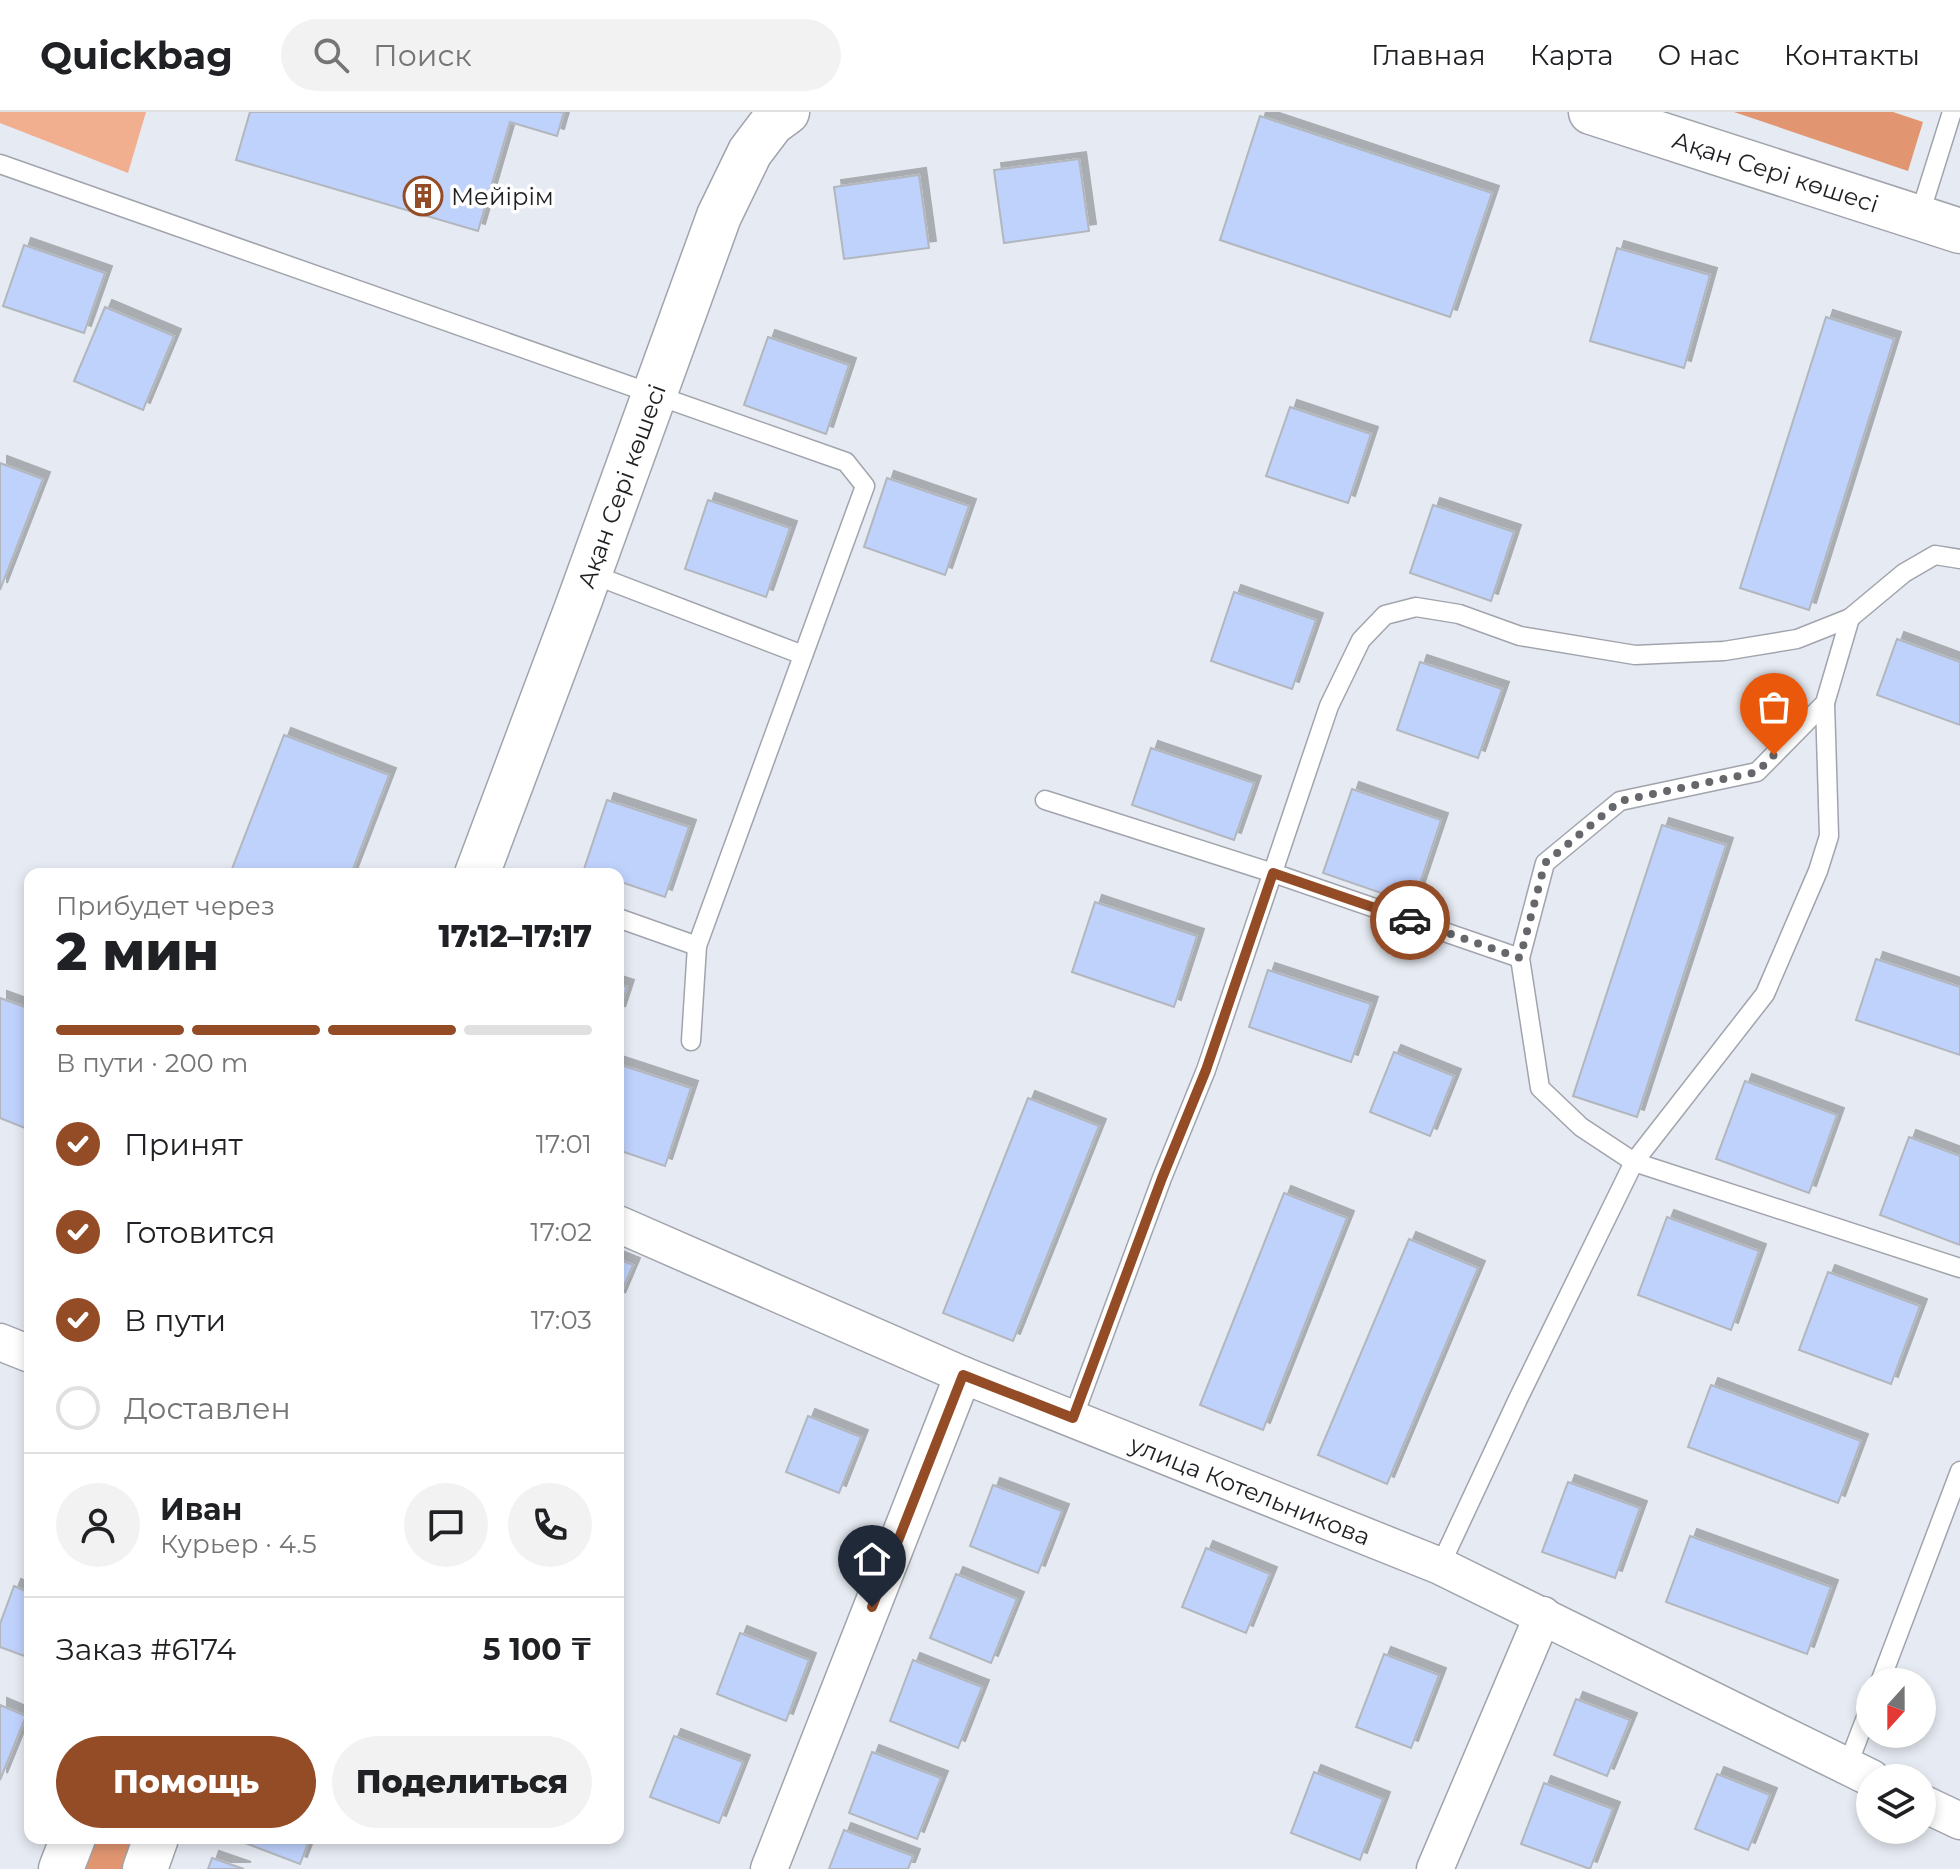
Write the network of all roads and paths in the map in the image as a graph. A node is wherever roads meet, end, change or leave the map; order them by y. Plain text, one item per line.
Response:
1 (1591, 112) edge
2 (1952, 112) edge
3 (773, 116) edge
4 (0, 164) edge
5 (1919, 217) junction
6 (1960, 231) edge
7 (655, 394) junction
8 (1960, 559) edge
9 (589, 573) junction
10 (1850, 618) junction
11 (803, 655) junction
12 (1825, 703) junction
13 (1045, 800) dead end
14 (484, 868) edge
15 (1273, 873) junction
16 (624, 920) edge
17 (697, 946) junction
18 (1520, 958) junction
19 (691, 1041) dead end
20 (1634, 1162) junction
21 (624, 1227) edge
22 (1960, 1268) edge
23 (0, 1342) edge
24 (24, 1352) edge
25 (963, 1375) junction
26 (1073, 1418) junction
27 (1960, 1471) edge
28 (1440, 1566) junction
29 (1543, 1615) junction
30 (1885, 1668) edge
31 (1856, 1771) edge
32 (1936, 1810) edge
33 (1960, 1821) edge
34 (71, 1844) edge
35 (154, 1844) edge
36 (61, 1869) edge
37 (145, 1869) edge
38 (769, 1869) edge
39 (1435, 1869) edge

1 - 5 street, Ақан Сері көшесі
2 - 5 lane
3 - 7 street, Ақан Сері көшесі
4 - 7 lane
5 - 6 street, Ақан Сері көшесі
7 - 9 street, Ақан Сері көшесі
7 - 11 lane
8 - 10 lane
9 - 11 lane
9 - 14 street, Ақан Сері көшесі
10 - 12 lane
10 - 15 lane
11 - 17 lane
12 - 18 lane
12 - 20 lane
13 - 15 lane
15 - 18 lane
15 - 26 lane
16 - 17 lane
17 - 19 lane
18 - 20 lane
20 - 22 lane
20 - 28 lane
21 - 25 street, улица Котельникова
23 - 24 street
25 - 26 street, улица Котельникова
25 - 38 street
26 - 28 street, улица Котельникова
27 - 30 lane
28 - 29 street, улица Котельникова
29 - 31 street, улица Котельникова
29 - 39 street
32 - 33 street
34 - 36 street
35 - 37 street

